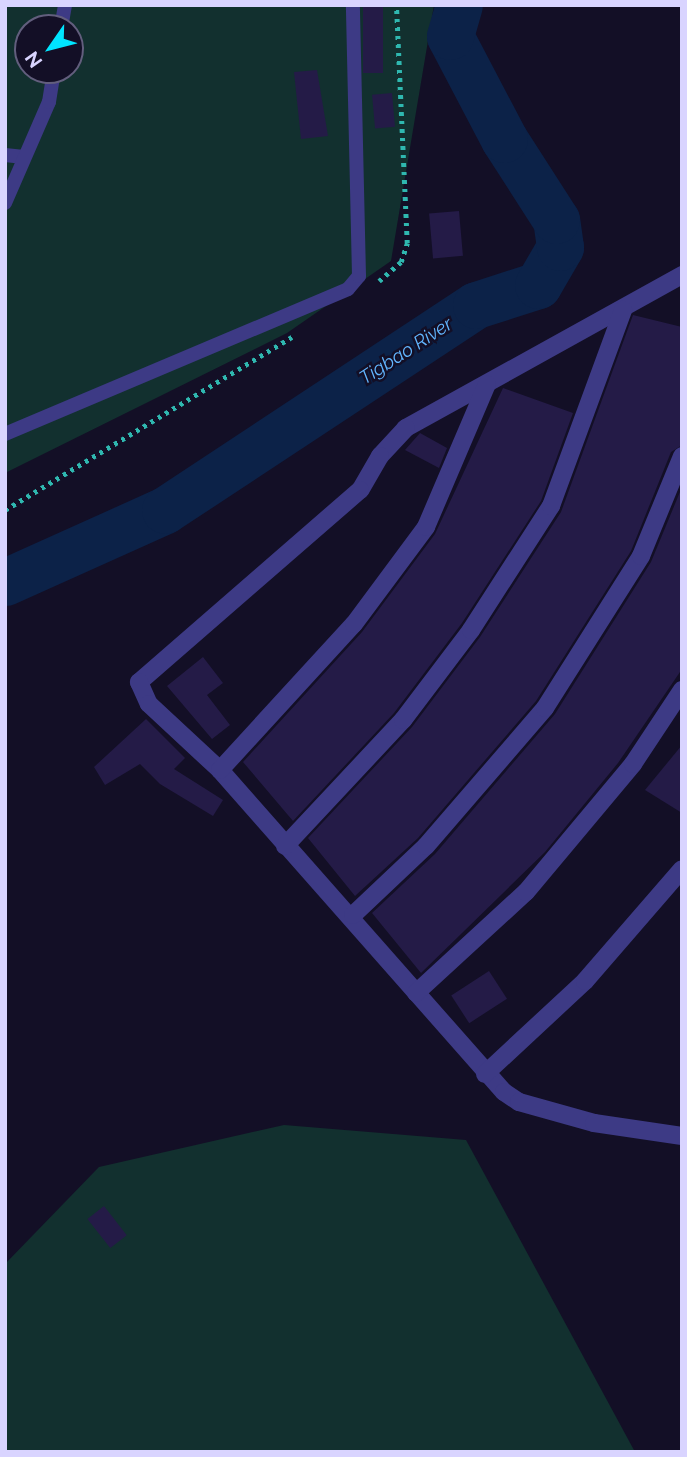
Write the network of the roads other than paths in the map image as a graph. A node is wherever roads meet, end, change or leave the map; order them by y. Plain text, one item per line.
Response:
1 (353, 5) edge
2 (51, 84) edge
3 (5, 155) edge
4 (24, 157) junction
5 (5, 203) edge
6 (682, 275) edge
7 (623, 310) junction
8 (487, 384) junction
9 (5, 434) edge
10 (682, 456) edge
11 (682, 690) edge
12 (220, 770) junction
13 (285, 846) junction
14 (682, 869) edge
15 (353, 915) junction
16 (416, 993) junction
17 (485, 1074) junction
18 (682, 1136) edge

1 - 9 lane
2 - 4 lane
3 - 4 lane
4 - 5 lane
6 - 7 street
7 - 8 street
7 - 13 street
8 - 12 street
8 - 12 street
10 - 15 street
11 - 16 street
12 - 13 street
13 - 15 street
14 - 17 street
15 - 16 street
16 - 17 street
17 - 18 street

